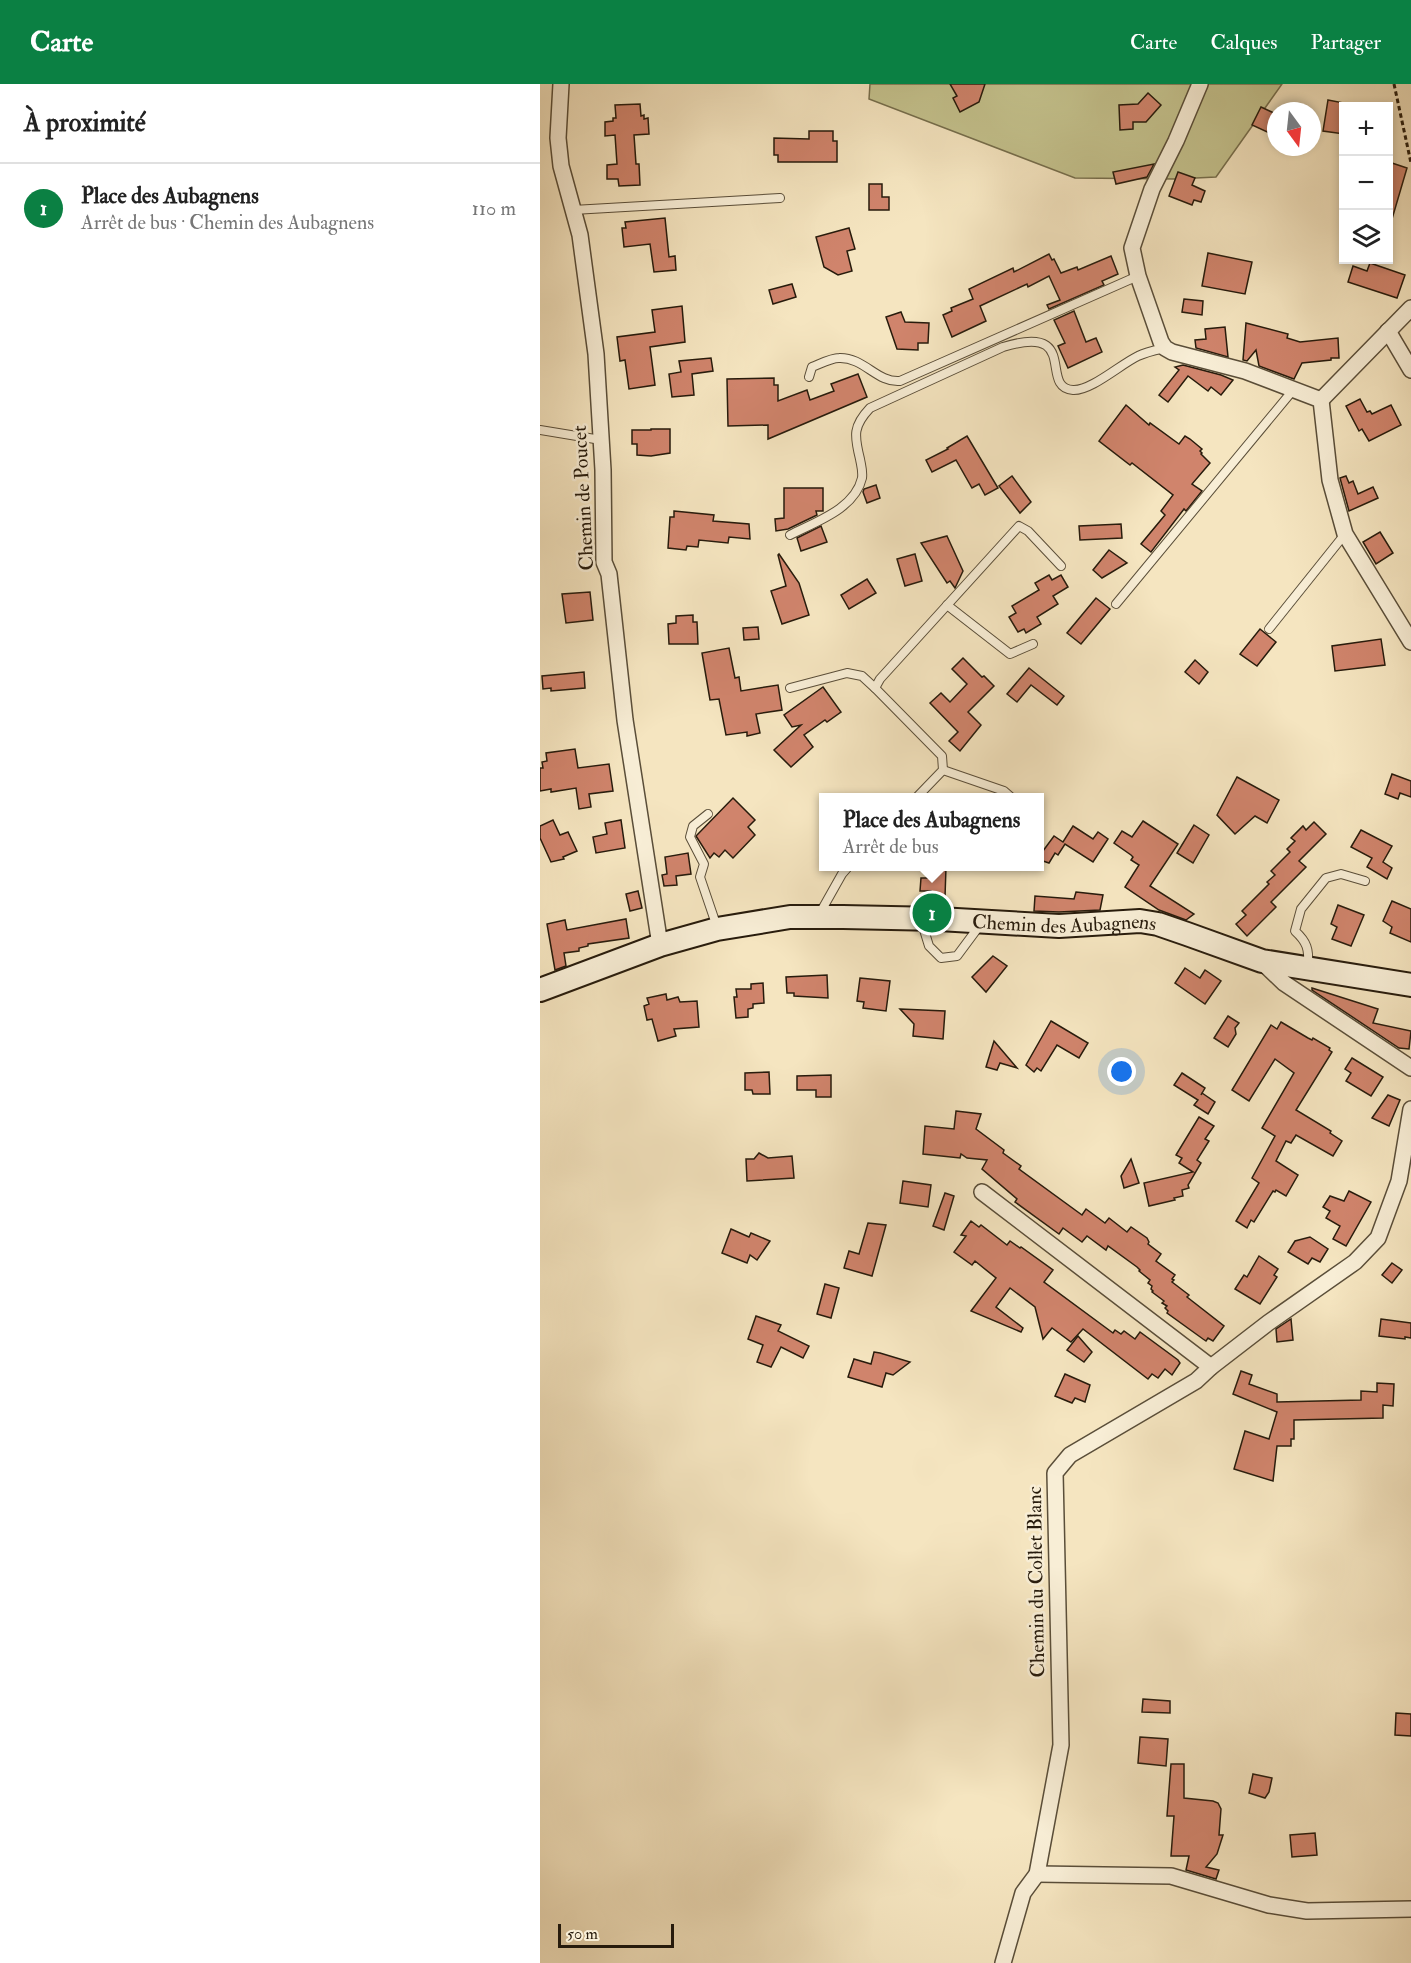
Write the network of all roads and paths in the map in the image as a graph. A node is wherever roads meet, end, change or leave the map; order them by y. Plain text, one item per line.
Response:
1 (561, 84) edge
2 (1200, 84) edge
3 (1394, 84) edge
4 (1411, 163) edge
5 (780, 198) dead end
6 (573, 210) junction
7 (1138, 276) junction
8 (1411, 308) edge
9 (1388, 331) junction
10 (1165, 348) junction
11 (1411, 370) edge
12 (809, 377) dead end
13 (1294, 389) junction
14 (1321, 400) junction
15 (540, 430) edge
16 (601, 440) junction
17 (1345, 534) junction
18 (790, 535) dead end
19 (1061, 566) dead end
20 (1116, 603) dead end
21 (947, 605) junction
22 (1269, 629) dead end
23 (1411, 642) edge
24 (1033, 644) dead end
25 (790, 688) dead end
26 (875, 688) junction
27 (943, 770) junction
28 (921, 793) edge
29 (1006, 793) edge
30 (708, 814) dead end
31 (845, 871) edge
32 (1365, 880) dead end
33 (818, 917) junction
34 (920, 919) junction
35 (982, 922) junction
36 (717, 929) junction
37 (660, 945) junction
38 (1262, 961) junction
39 (1308, 970) junction
40 (1411, 985) edge
41 (540, 990) edge
42 (1411, 1068) edge
43 (1411, 1109) edge
44 (1405, 1185) edge
45 (982, 1192) dead end
46 (1211, 1367) junction
47 (1037, 1874) junction
48 (1411, 1909) edge
49 (1003, 1963) edge

1 - 6 street, Chemin de Poucet
2 - 7 street
3 - 4 path
5 - 6 lane
6 - 16 street, Chemin de Poucet
7 - 10 street
7 - 12 lane
8 - 9 street
9 - 11 street
9 - 14 street
10 - 13 street
10 - 18 lane
13 - 14 street
13 - 20 lane
14 - 17 street
15 - 16 lane
16 - 37 street, Chemin de Poucet
17 - 22 lane
17 - 23 street
19 - 21 lane
21 - 24 lane
21 - 26 lane
25 - 26 lane
26 - 27 lane
27 - 28 lane
27 - 29 lane
30 - 36 lane
31 - 33 lane
32 - 39 lane
33 - 34 street, Chemin des Aubagnens
33 - 36 street, Chemin des Aubagnens
34 - 35 street, Chemin des Aubagnens
34 - 35 lane
35 - 38 street, Chemin des Aubagnens
36 - 37 street, Chemin des Aubagnens
37 - 41 street, Chemin des Aubagnens
38 - 39 street, Chemin des Aubagnens
38 - 42 street
39 - 40 street, Chemin des Aubagnens
43 - 44 street, Chemin du Collet Blanc
44 - 46 street, Chemin du Collet Blanc
45 - 46 street
46 - 47 street, Chemin du Collet Blanc
47 - 48 street
47 - 49 street, Chemin du Collet Blanc

